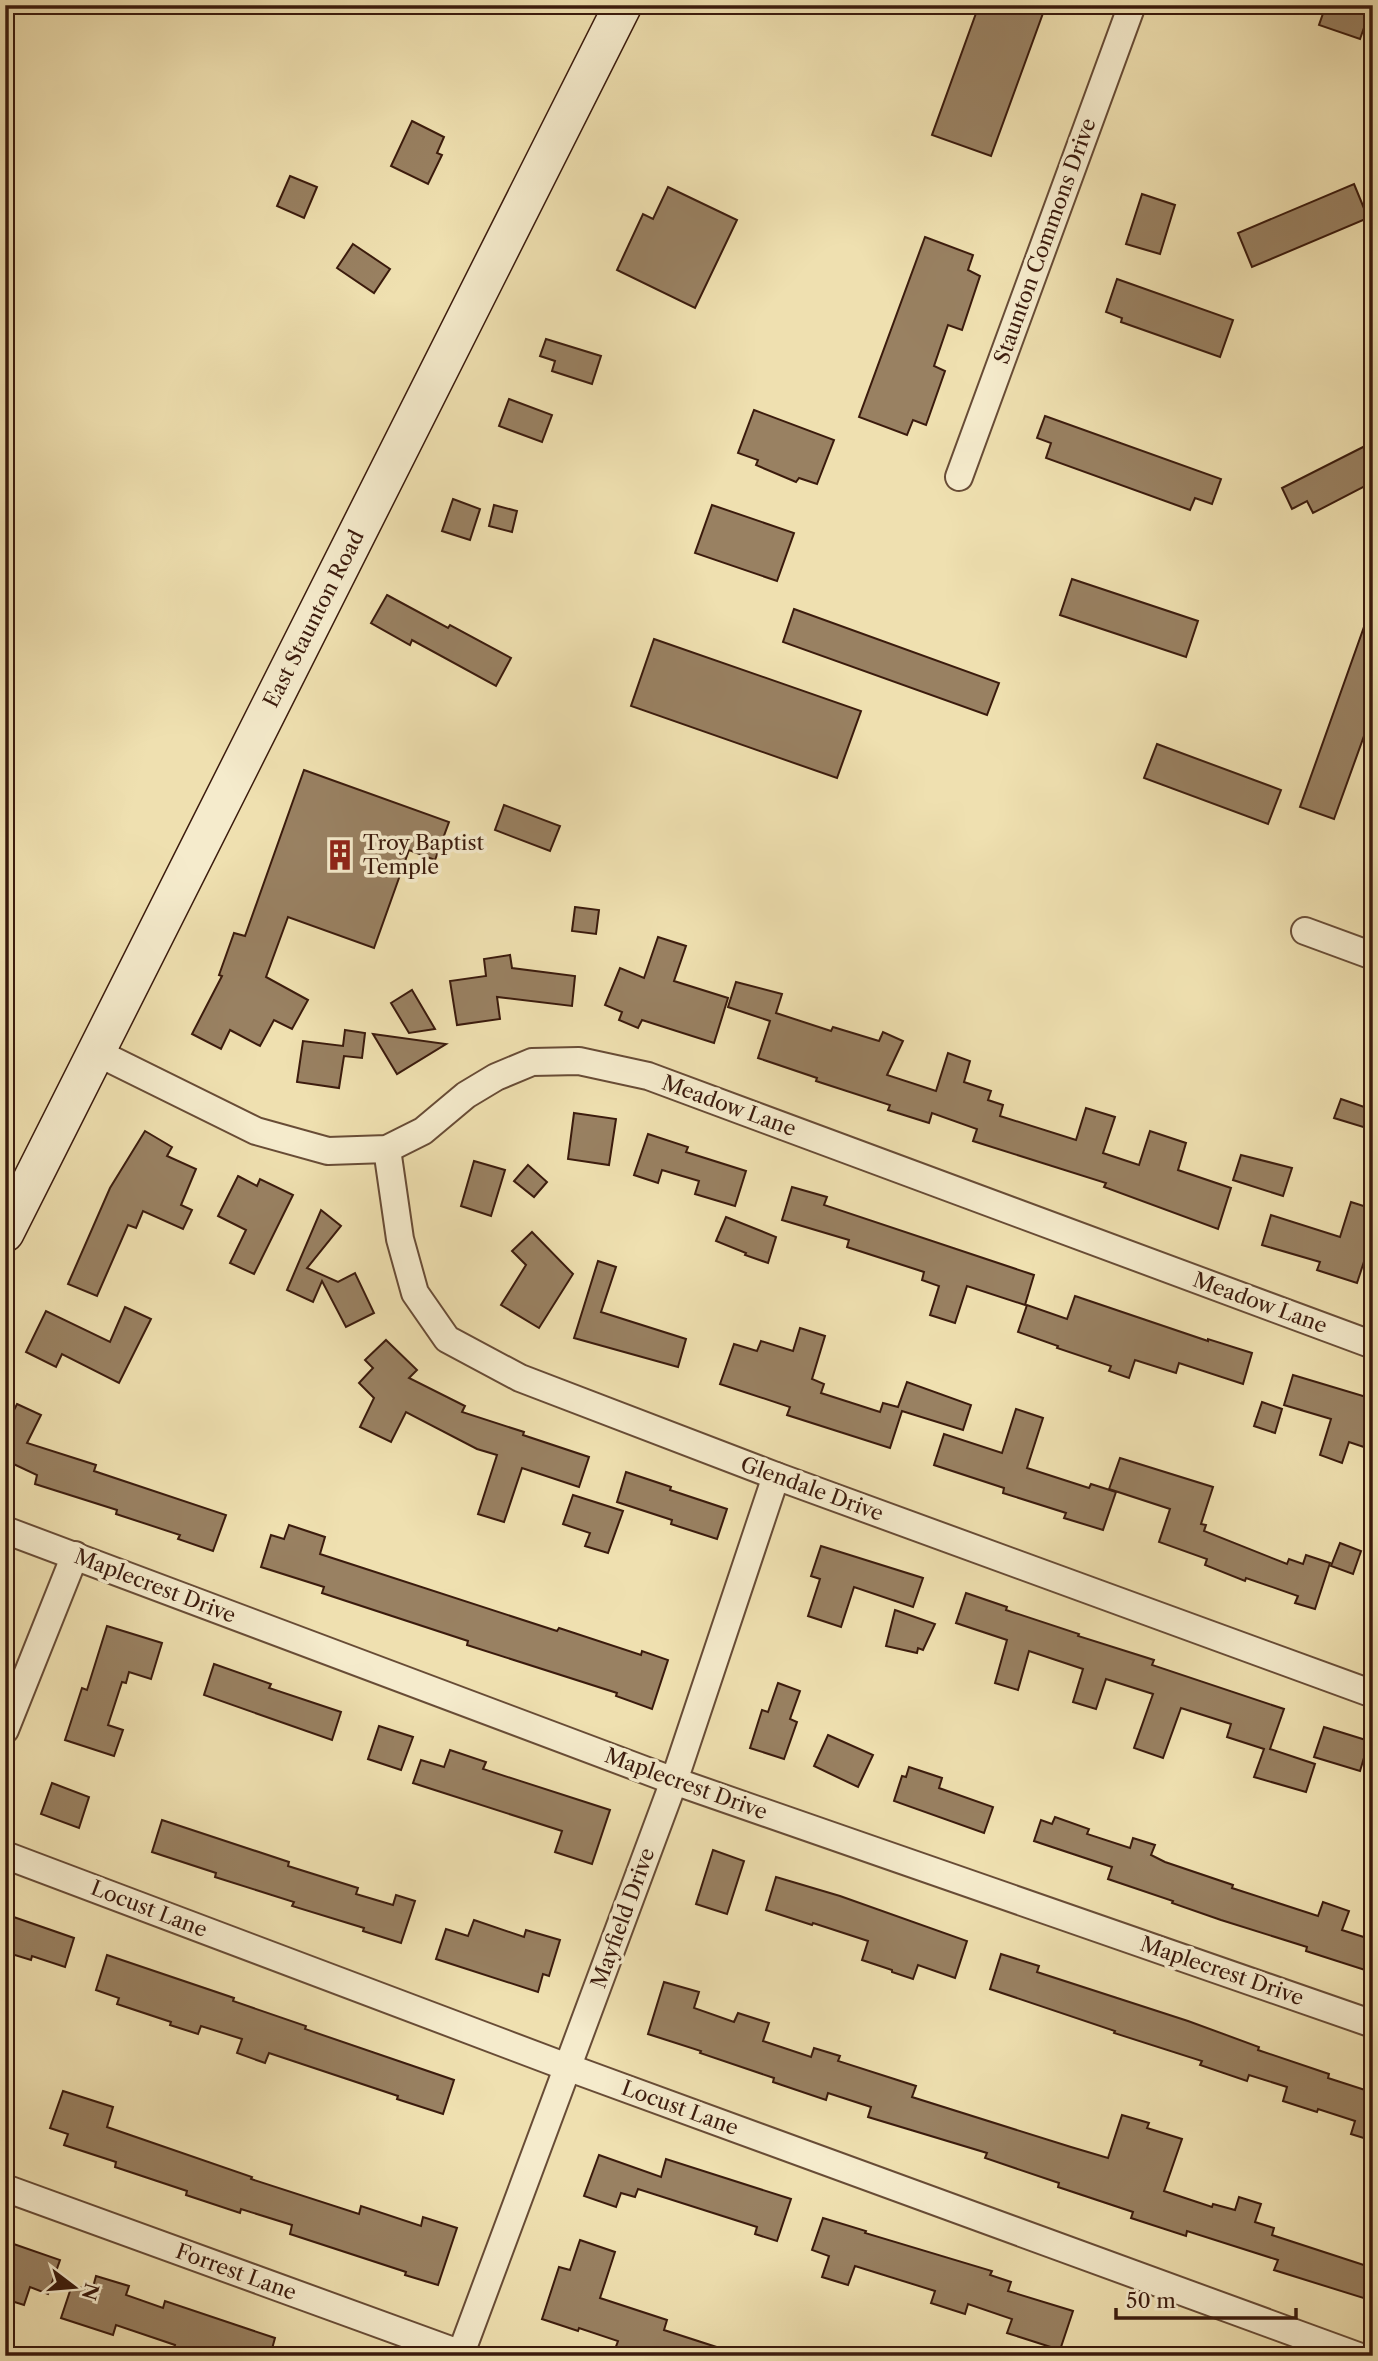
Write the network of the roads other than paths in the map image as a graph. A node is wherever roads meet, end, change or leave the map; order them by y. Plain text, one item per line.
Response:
1 (623, 5) edge
2 (1132, 5) edge
3 (959, 477) dead end
4 (1305, 931) dead end
5 (1373, 956) edge
6 (96, 1052) junction
7 (387, 1149) junction
8 (5, 1233) edge
9 (1373, 1345) edge
10 (776, 1476) junction
11 (5, 1530) edge
12 (75, 1555) junction
13 (1373, 1694) edge
14 (5, 1730) edge
15 (674, 1781) junction
16 (5, 1854) edge
17 (1373, 2024) edge
18 (568, 2067) junction
19 (5, 2188) edge
20 (462, 2355) edge
21 (1358, 2356) edge

1 - 6 main road, East Staunton Road
2 - 3 street, Staunton Commons Drive
4 - 5 street
6 - 7 street, Meadow Lane
6 - 8 main road, East Staunton Road
7 - 9 street, Meadow Lane
7 - 10 street, Glendale Drive
10 - 13 street, Glendale Drive
10 - 15 street, Mayfield Drive
11 - 12 street, Maplecrest Drive
12 - 14 street
12 - 15 street, Maplecrest Drive
15 - 17 street, Maplecrest Drive
15 - 18 street, Mayfield Drive
16 - 18 street, Locust Lane
18 - 20 street, Mayfield Drive
18 - 21 street, Locust Lane
19 - 20 street, Forrest Lane

